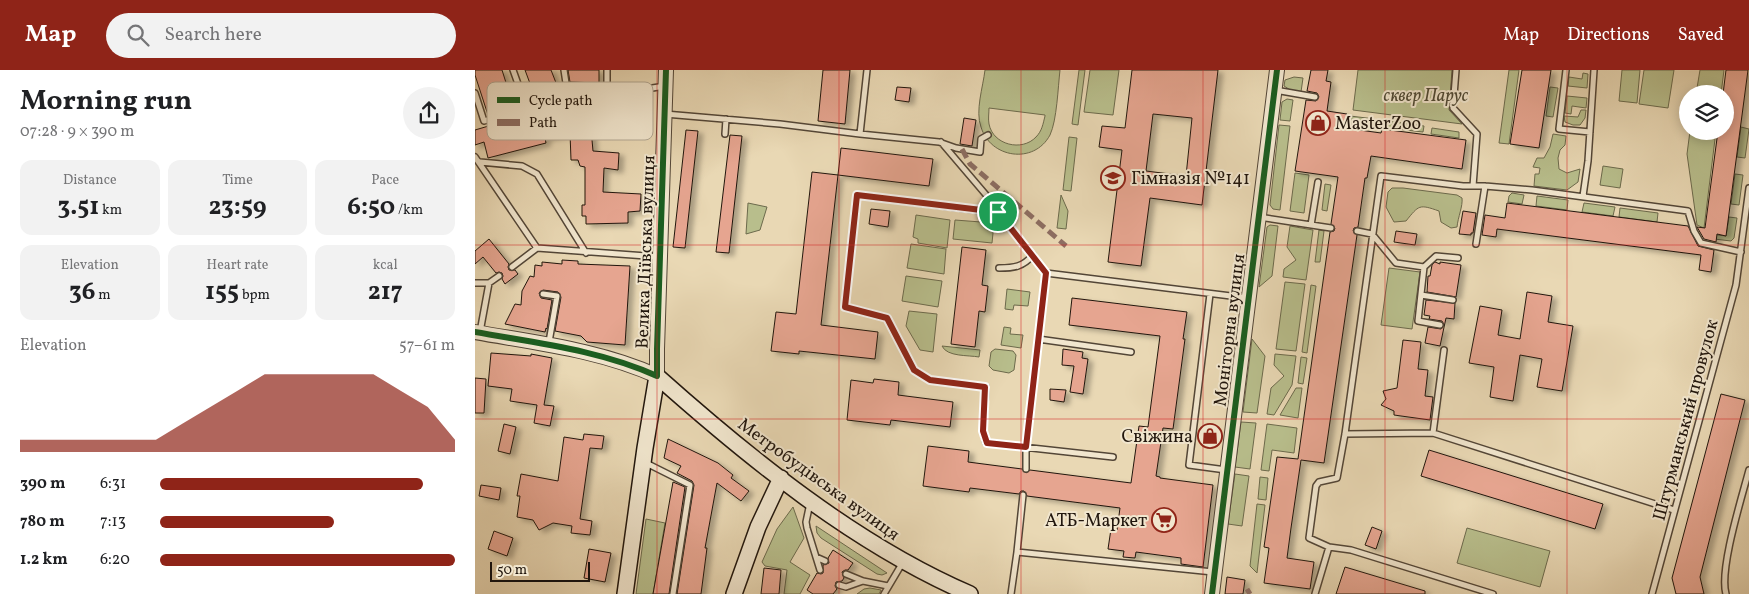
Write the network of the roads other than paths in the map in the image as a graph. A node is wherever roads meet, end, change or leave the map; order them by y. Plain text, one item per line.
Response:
1 (513, 70) edge
2 (666, 70) edge
3 (867, 70) edge
4 (1277, 70) edge
5 (1456, 70) edge
6 (1566, 70) edge
7 (1594, 70) edge
8 (517, 82) edge
9 (666, 86) junction
10 (653, 88) edge
11 (1275, 90) junction
12 (475, 93) edge
13 (1315, 97) dead end
14 (665, 114) junction
15 (726, 119) junction
16 (487, 120) edge
17 (1590, 132) junction
18 (725, 134) dead end
19 (859, 134) junction
20 (988, 135) dead end
21 (941, 142) junction
22 (475, 157) edge
23 (479, 162) junction
24 (1318, 182) dead end
25 (1473, 186) junction
26 (1485, 186) junction
27 (1749, 188) edge
28 (1583, 196) junction
29 (998, 212) junction
30 (1259, 216) junction
31 (1311, 225) junction
32 (1331, 228) dead end
33 (1357, 232) dead end
34 (1372, 234) junction
35 (1476, 244) dead end
36 (537, 248) junction
37 (586, 252) junction
38 (1741, 252) junction
39 (1033, 255) junction
40 (660, 257) junction
41 (1458, 258) dead end
42 (512, 267) dead end
43 (1424, 267) junction
44 (999, 268) dead end
45 (1046, 273) junction
46 (499, 276) dead end
47 (475, 283) edge
48 (489, 283) junction
49 (543, 294) dead end
50 (1210, 294) junction
51 (1421, 295) junction
52 (1248, 298) junction
53 (1453, 300) dead end
54 (1440, 325) dead end
55 (477, 332) edge
56 (1038, 339) junction
57 (549, 345) junction
58 (1444, 350) dead end
59 (1131, 352) dead end
60 (657, 376) junction
61 (1433, 433) junction
62 (1345, 434) junction
63 (1026, 447) junction
64 (1113, 457) dead end
65 (643, 462) junction
66 (1027, 469) dead end
67 (1226, 470) junction
68 (1749, 470) edge
69 (781, 478) junction
70 (1023, 495) dead end
71 (810, 500) junction
72 (1674, 510) junction
73 (1329, 548) junction
74 (1017, 552) junction
75 (816, 557) junction
76 (825, 561) dead end
77 (903, 562) junction
78 (819, 570) dead end
79 (1214, 572) junction
80 (846, 574) dead end
81 (863, 581) junction
82 (839, 585) dead end
83 (888, 586) junction
84 (625, 594) edge
85 (673, 594) edge
86 (734, 594) edge
87 (884, 594) edge
88 (970, 594) edge
89 (1011, 594) edge
90 (1212, 594) edge
91 (1315, 594) edge
92 (1493, 594) edge
93 (1652, 594) edge
94 (1726, 594) edge

1 - 8 lane
2 - 9 street, Велика Діївська вулиця
3 - 19 lane
4 - 11 street, Моніторна вулиця
5 - 25 lane
6 - 17 lane
7 - 17 lane
9 - 10 lane
9 - 14 street, Велика Діївська вулиця
11 - 13 lane
11 - 30 street, Моніторна вулиця
12 - 16 lane
14 - 15 lane
14 - 40 street, Велика Діївська вулиця
15 - 18 lane
15 - 19 lane
17 - 28 lane
19 - 21 lane
20 - 21 lane
21 - 29 lane
22 - 23 lane
23 - 36 lane
23 - 37 lane
24 - 31 lane
25 - 26 lane
25 - 34 lane
26 - 28 lane
26 - 35 lane
27 - 38 lane, Штурманський провулок
28 - 38 lane
29 - 39 lane
29 - 63 lane
30 - 31 lane
30 - 52 street, Моніторна вулиця
31 - 32 lane
33 - 34 lane
34 - 43 lane
34 - 62 lane
36 - 37 lane
36 - 42 lane
37 - 40 lane
38 - 72 lane, Штурманський провулок
39 - 44 lane
39 - 45 lane
40 - 60 street, Велика Діївська вулиця
41 - 43 lane
43 - 51 lane
45 - 50 lane
45 - 56 lane
46 - 48 lane
47 - 48 lane
48 - 55 lane
49 - 57 lane
50 - 52 lane
50 - 67 lane
51 - 53 lane
51 - 54 lane
52 - 67 street, Моніторна вулиця
55 - 57 street
56 - 59 lane
56 - 63 lane
57 - 60 street
58 - 61 lane
60 - 65 main road, Велика Діївська вулиця
60 - 69 main road, Метробудівська вулиця
61 - 62 lane
61 - 72 lane
62 - 73 lane
63 - 64 lane
63 - 66 lane
65 - 84 main road, Велика Діївська вулиця
65 - 85 lane
67 - 79 street, Моніторна вулиця
68 - 94 lane
69 - 71 main road, Метробудівська вулиця
69 - 86 main road
70 - 74 lane
71 - 75 lane
71 - 77 main road, Метробудівська вулиця
72 - 93 lane, Штурманський провулок
73 - 91 lane
73 - 92 lane
74 - 79 lane
74 - 89 lane
75 - 76 lane
75 - 78 lane
77 - 83 lane
77 - 88 main road, Метробудівська вулиця
79 - 90 street, Моніторна вулиця
80 - 81 lane
81 - 82 lane
81 - 83 lane
83 - 87 lane

